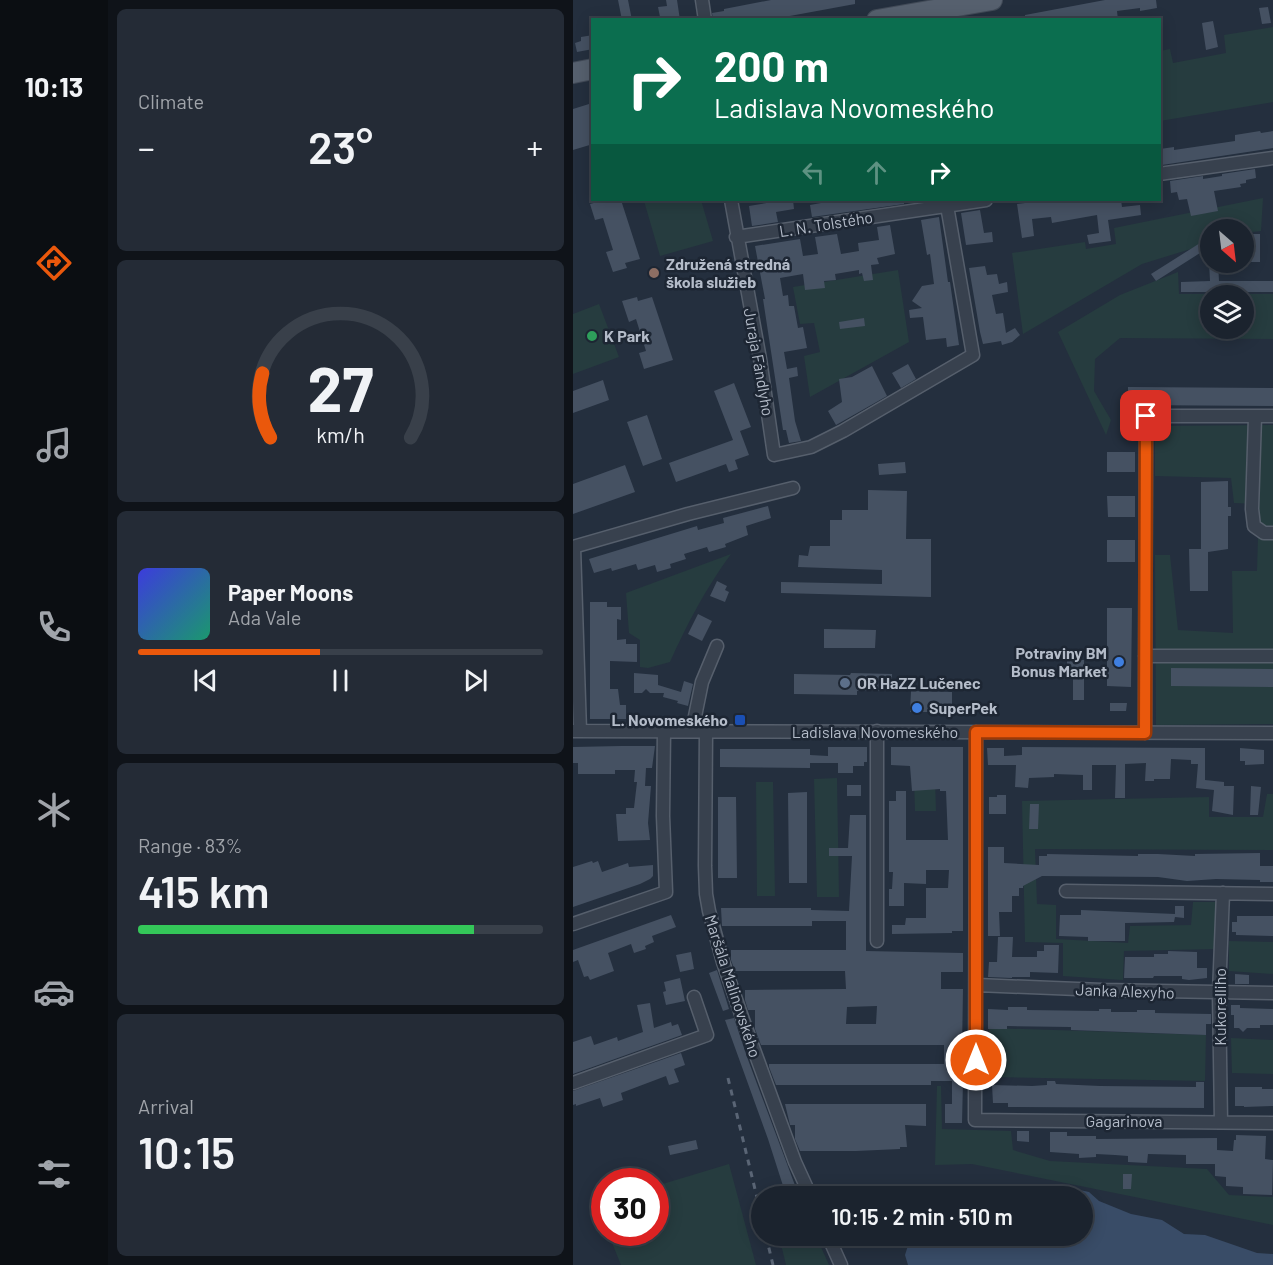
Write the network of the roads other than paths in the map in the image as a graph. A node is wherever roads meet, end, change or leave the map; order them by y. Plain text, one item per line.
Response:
1 (702, 0) edge
2 (992, 0) edge
3 (914, 16) edge
4 (705, 18) edge
5 (896, 18) edge
6 (591, 69) edge
7 (573, 73) edge
8 (1273, 158) edge
9 (1161, 174) edge
10 (731, 201) edge
11 (966, 201) edge
12 (947, 202) edge
13 (736, 237) junction
14 (1255, 417) junction
15 (1273, 417) edge
16 (793, 488) dead end
17 (1273, 533) edge
18 (573, 547) edge
19 (717, 646) dead end
20 (1145, 656) junction
21 (1273, 656) edge
22 (577, 731) edge
23 (664, 731) junction
24 (692, 731) junction
25 (706, 731) junction
26 (877, 731) junction
27 (976, 732) junction
28 (1145, 733) junction
29 (1273, 733) edge
30 (1066, 891) dead end
31 (1223, 893) junction
32 (1273, 894) edge
33 (573, 924) edge
34 (877, 941) dead end
35 (977, 986) junction
36 (1219, 993) junction
37 (1273, 993) edge
38 (695, 997) dead end
39 (573, 1083) edge
40 (1221, 1122) junction
41 (1273, 1123) edge
42 (806, 1186) edge
43 (832, 1246) edge
44 (841, 1265) edge

1 - 4 street
2 - 3 main road
3 - 5 main road
6 - 7 main road
8 - 9 street
10 - 13 street, Juraja Fándlyho
11 - 12 street, L. N. Tolstého
12 - 13 street, L. N. Tolstého
12 - 13 street, Juraja Fándlyho
14 - 15 street
14 - 17 street
14 - 20 street
16 - 18 street
18 - 22 street
19 - 24 street
20 - 21 street
20 - 28 street
22 - 23 street, Ladislava Novomeského
23 - 24 street, Ladislava Novomeského
23 - 33 street
24 - 25 street, Ladislava Novomeského
25 - 26 street, Ladislava Novomeského
25 - 42 street, Maršála Malinovského
26 - 27 street, Ladislava Novomeského
26 - 34 street
27 - 28 street, Ladislava Novomeského
27 - 35 street
28 - 29 street, Ladislava Novomeského
30 - 31 street
31 - 32 street
31 - 36 street, Kukorelliho
35 - 36 street, Janka Alexyho
35 - 40 street, Gagarinova
36 - 37 street, Janka Alexyho
36 - 40 street, Kukorelliho
38 - 39 street
40 - 41 street, Gagarinova
43 - 44 street

